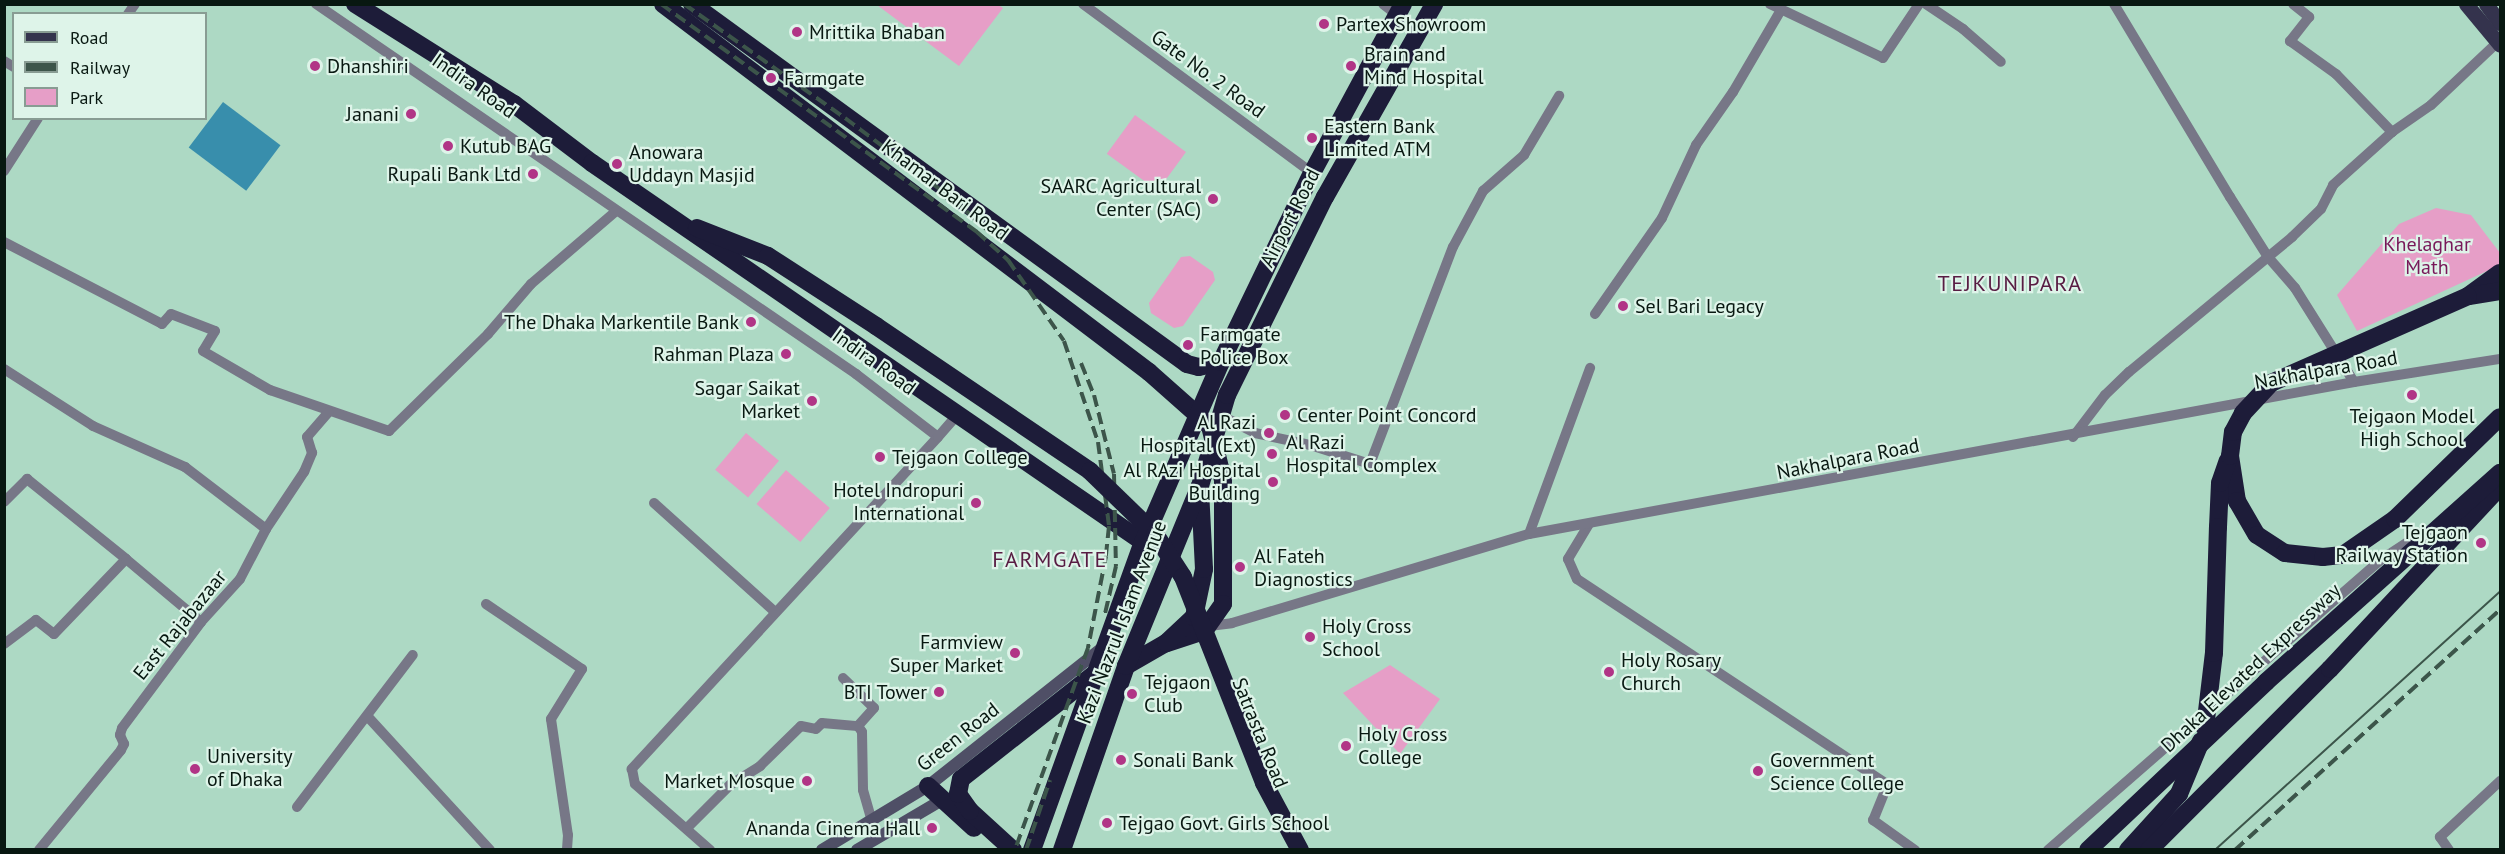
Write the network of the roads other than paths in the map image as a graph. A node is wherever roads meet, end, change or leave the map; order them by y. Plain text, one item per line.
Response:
1 (316, 4) edge
2 (355, 4) edge
3 (663, 4) edge
4 (692, 4) edge
5 (1083, 4) edge
6 (1434, 4) edge
7 (1770, 4) edge
8 (1919, 4) edge
9 (1926, 4) edge
10 (2114, 4) edge
11 (2293, 4) edge
12 (2466, 4) edge
13 (2486, 4) edge
14 (1394, 8) edge
15 (1781, 10) junction
16 (2500, 23) edge
17 (2500, 43) edge
18 (2001, 62) dead end
19 (1558, 96) dead end
20 (37, 120) edge
21 (2392, 132) junction
22 (4, 171) edge
23 (1312, 173) junction
24 (615, 212) junction
25 (679, 222) junction
26 (4, 242) edge
27 (2268, 256) junction
28 (1266, 268) junction
29 (2500, 273) edge
30 (1285, 277) junction
31 (2500, 291) edge
32 (2468, 296) junction
33 (1594, 314) dead end
34 (2500, 359) edge
35 (1221, 362) junction
36 (1590, 368) dead end
37 (4, 369) edge
38 (2354, 382) junction
39 (329, 412) junction
40 (958, 413) junction
41 (1199, 413) junction
42 (1220, 415) junction
43 (2500, 417) edge
44 (1215, 435) junction
45 (938, 437) junction
46 (2073, 437) junction
47 (2230, 456) junction
48 (2500, 473) edge
49 (2500, 480) edge
50 (1200, 486) junction
51 (2500, 487) edge
52 (4, 502) edge
53 (654, 503) dead end
54 (1588, 524) junction
55 (266, 529) junction
56 (1529, 534) junction
57 (1143, 542) junction
58 (126, 560) junction
59 (486, 604) dead end
60 (775, 612) junction
61 (201, 622) junction
62 (1209, 626) junction
63 (1109, 643) junction
64 (1166, 643) junction
65 (4, 644) edge
66 (413, 655) dead end
67 (1126, 666) junction
68 (1099, 671) junction
69 (843, 678) dead end
70 (369, 718) junction
71 (858, 726) junction
72 (2500, 781) edge
73 (927, 786) junction
74 (942, 800) junction
75 (297, 807) dead end
76 (872, 821) junction
77 (687, 828) junction
78 (39, 849) edge
79 (490, 849) edge
80 (567, 849) edge
81 (710, 849) edge
82 (822, 849) edge
83 (857, 849) edge
84 (997, 849) edge
85 (1013, 849) edge
86 (1032, 849) edge
87 (1062, 849) edge
88 (1292, 849) edge
89 (1300, 849) edge
90 (1915, 849) edge
91 (2048, 849) edge
92 (2088, 849) edge
93 (2128, 849) edge
94 (2149, 849) edge
95 (2449, 849) edge

1 - 24 street, Indira Road
2 - 25 highway, Indira Road
3 - 41 highway, Khamar Bari Road
4 - 35 highway
5 - 23 street, Gate No. 2 Road
6 - 30 highway, Airport Road
7 - 15 street
8 - 15 street
9 - 18 street
10 - 27 street
11 - 21 street
12 - 17 main road, bridge
13 - 16 main road
14 - 23 highway, Airport Road
15 - 33 street
17 - 21 street
19 - 42 street
20 - 22 street
21 - 27 street
23 - 28 highway, Airport Road
24 - 39 street
24 - 45 street, Indira Road
25 - 40 highway, Indira Road
25 - 89 highway, bridge
26 - 39 street
27 - 38 street
27 - 46 street
28 - 30 highway
28 - 35 highway, Airport Road
29 - 32 highway
30 - 42 highway, Airport Road
31 - 32 highway
32 - 47 highway, bridge
34 - 38 street, Nakhalpara Road
35 - 41 highway, Airport Road
36 - 56 street
37 - 55 street
38 - 46 street, Nakhalpara Road
39 - 55 street, East Rajabazaar
40 - 45 street
40 - 57 highway, Indira Road
41 - 44 highway
41 - 57 highway, Airport Road
42 - 44 highway, Airport Road
43 - 47 highway
44 - 50 highway, Kazi Nazrul Islam Avenue
44 - 62 highway
45 - 60 street
46 - 54 street, Nakhalpara Road
47 - 93 highway, bridge
48 - 92 highway, Dhaka Elevated Expressway, bridge
49 - 91 street
50 - 64 highway
50 - 67 highway, Kazi Nazrul Islam Avenue
51 - 94 highway
52 - 58 street
53 - 60 street
54 - 56 street, Nakhalpara Road
54 - 90 street
55 - 61 street, East Rajabazaar
56 - 62 street, Nakhalpara Road
57 - 63 highway, Kazi Nazrul Islam Avenue
58 - 61 street
58 - 65 street
59 - 80 street
60 - 77 street
61 - 78 street, East Rajabazaar
62 - 64 highway
62 - 88 main road, Satrasta Road
63 - 68 highway, Kazi Nazrul Islam Avenue
63 - 73 main road, Green Road
64 - 67 highway
66 - 70 street
67 - 87 highway, Kazi Nazrul Islam Avenue
68 - 85 highway
68 - 86 highway, Kazi Nazrul Islam Avenue
69 - 71 street
70 - 75 street
70 - 79 street
71 - 76 street
71 - 77 street
72 - 95 street
73 - 74 highway
73 - 76 main road, Green Road
74 - 83 main road, Green Road
74 - 84 highway
76 - 82 main road, Green Road
77 - 81 street

